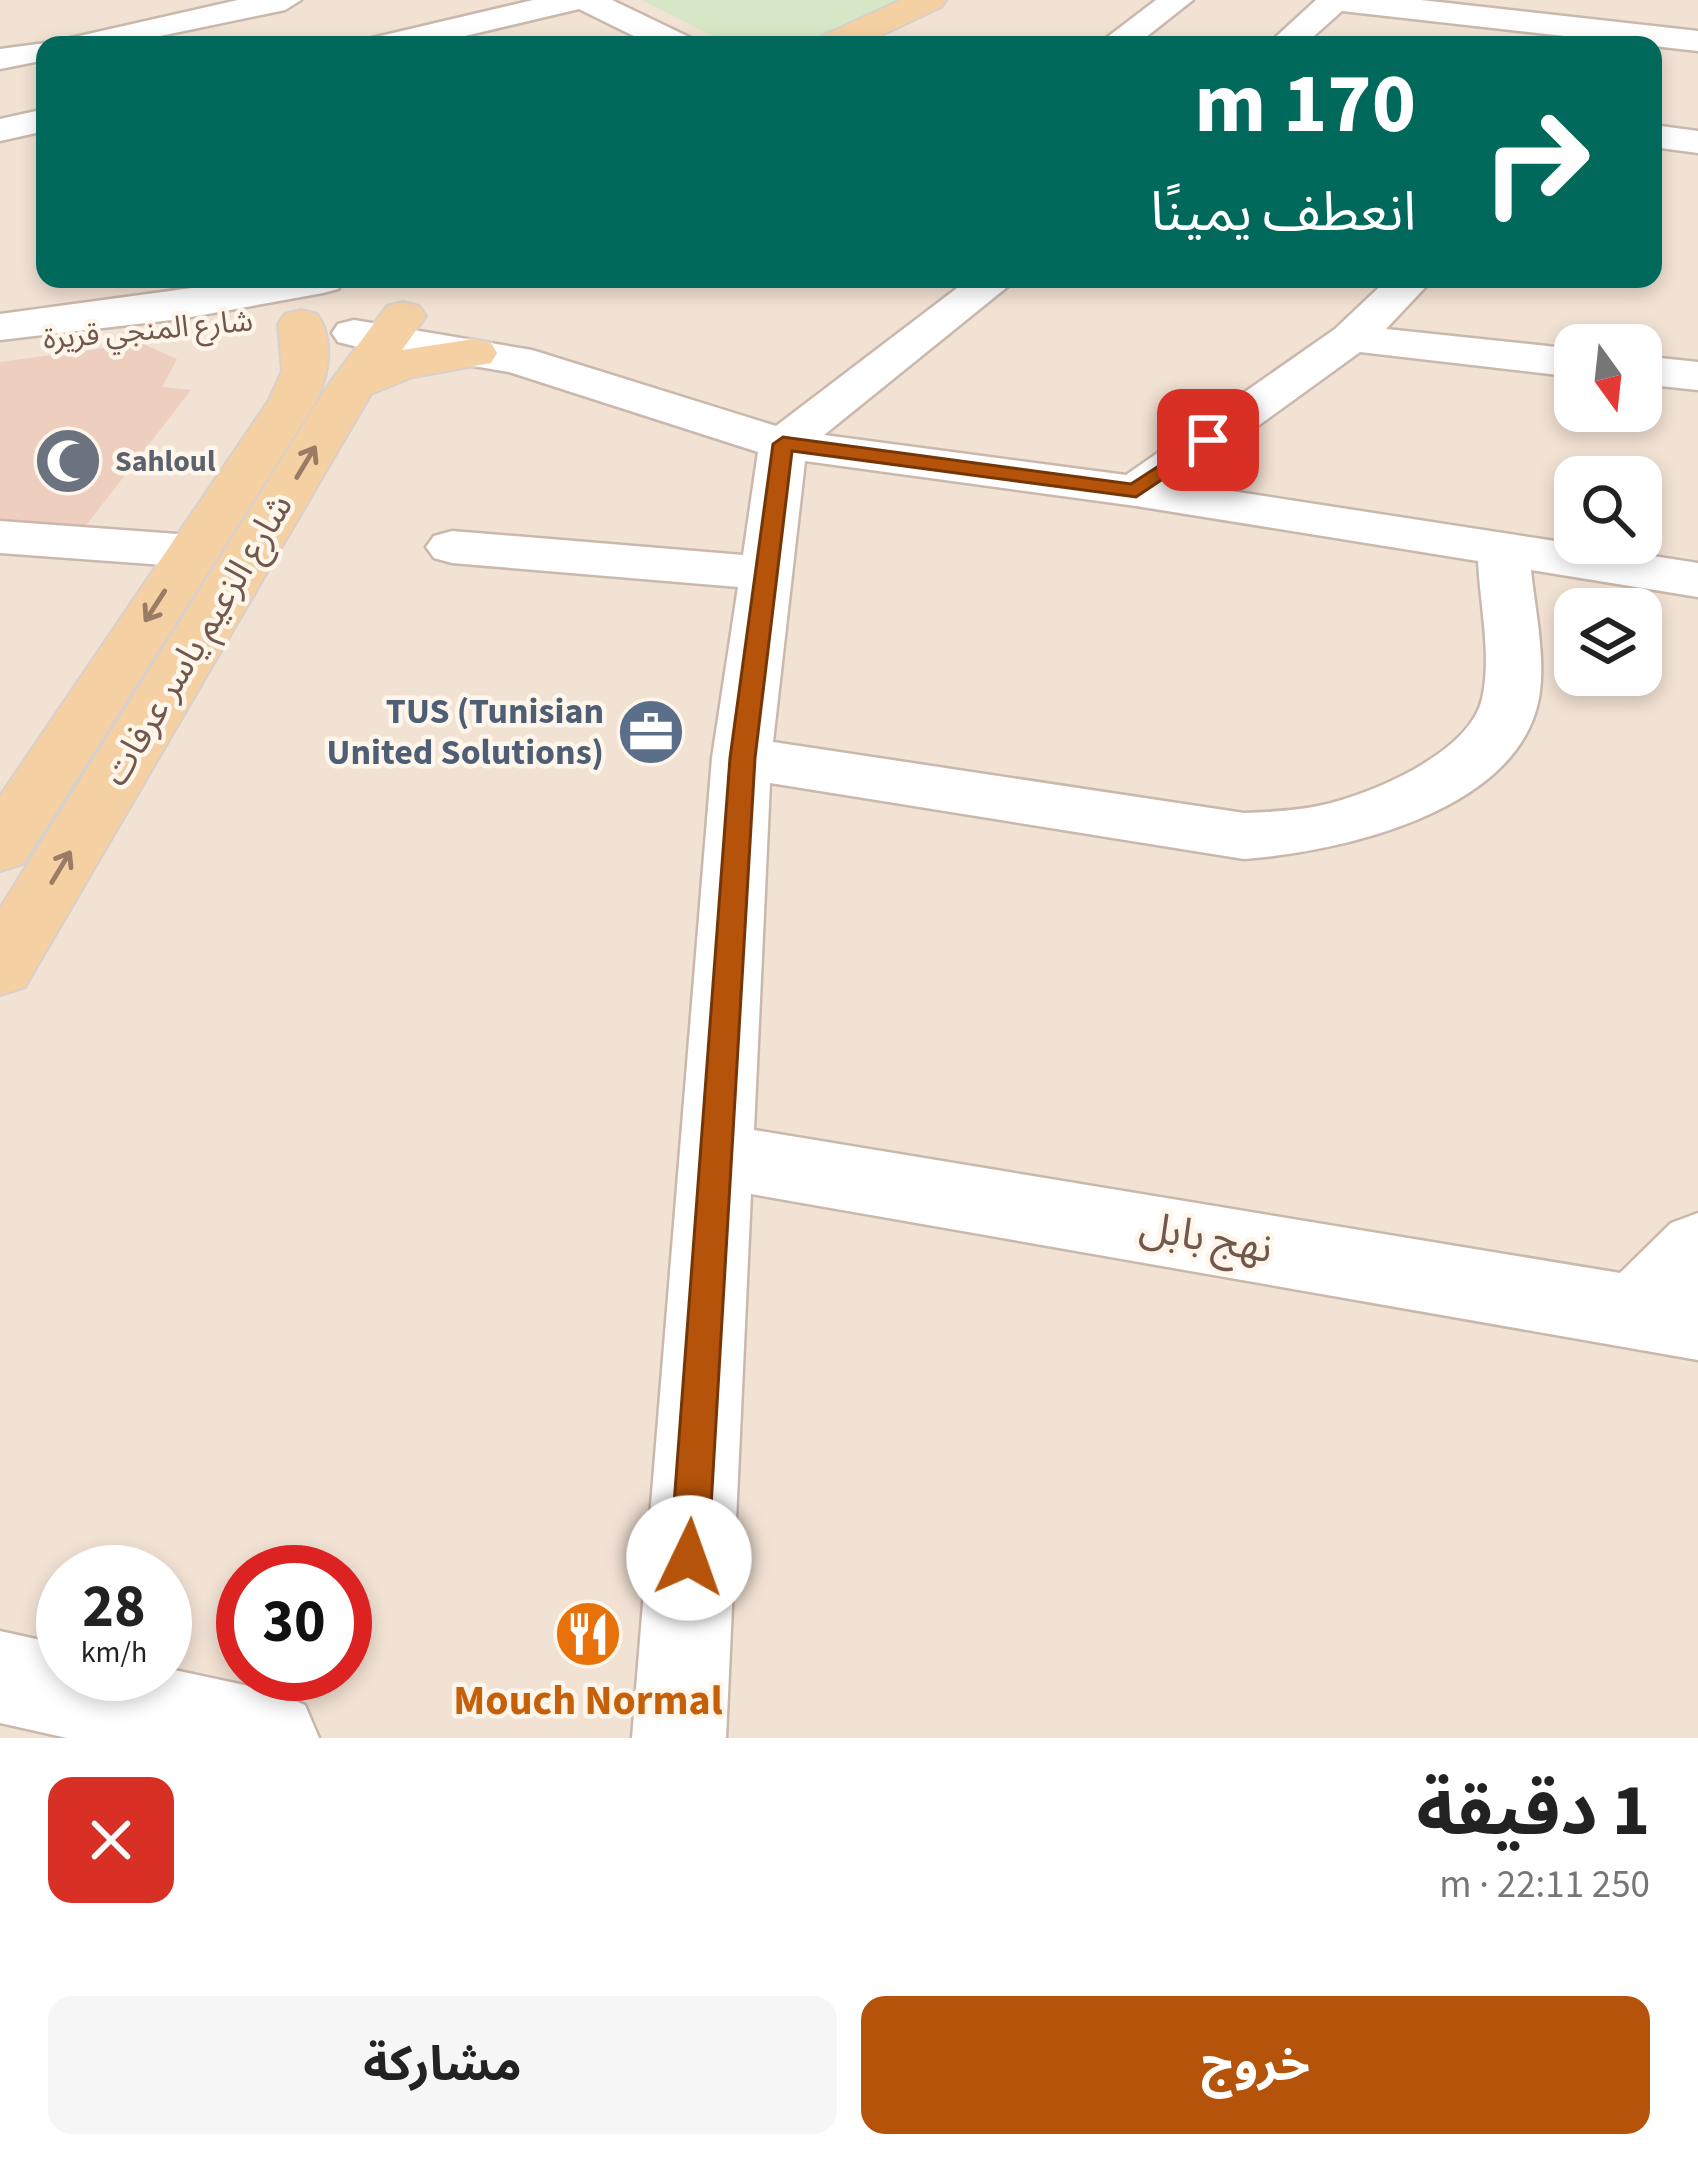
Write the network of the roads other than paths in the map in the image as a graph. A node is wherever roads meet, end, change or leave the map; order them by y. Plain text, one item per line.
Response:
1 (285, 0) edge
2 (575, 0) edge
3 (586, 0) edge
4 (1177, 0) edge
5 (1335, 0) edge
6 (944, 3) edge
7 (1472, 6) edge
8 (388, 29) edge
9 (111, 36) edge
10 (419, 36) edge
11 (427, 36) edge
12 (661, 36) edge
13 (857, 36) edge
14 (892, 36) edge
15 (1127, 36) edge
16 (1294, 36) edge
17 (1698, 41) edge
18 (36, 52) edge
19 (0, 59) edge
20 (36, 122) edge
21 (0, 130) edge
22 (1662, 137) edge
23 (1698, 142) edge
24 (984, 288) edge
25 (1403, 288) edge
26 (366, 311) edge
27 (0, 327) edge
28 (1351, 338) junction
29 (0, 343) edge
30 (495, 356) junction
31 (1554, 360) edge
32 (1662, 372) edge
33 (1698, 376) edge
34 (783, 444) junction
35 (1136, 491) junction
36 (0, 537) edge
37 (452, 547) dead end
38 (191, 551) junction
39 (1503, 551) junction
40 (766, 573) junction
41 (1698, 580) edge
42 (742, 758) junction
43 (0, 847) edge
44 (0, 968) edge
45 (713, 1155) junction
46 (1698, 1248) edge
47 (1667, 1317) edge
48 (0, 1677) edge
49 (272, 1738) edge
50 (679, 1738) edge

1 - 9 street
2 - 11 street
3 - 12 street
4 - 15 street
5 - 7 street
5 - 16 street
6 - 13 main road
6 - 14 main road
7 - 17 street
8 - 10 street
18 - 19 street
20 - 21 street
22 - 23 street
24 - 34 street
25 - 28 street
26 - 27 street, شارع المنجي قريرة
26 - 29 street, شارع المنجي قريرة
26 - 30 street
26 - 30 main road
26 - 38 main road, شارع الزعيم ياسر عرفات
44 -> 26 main road, شارع الزعيم ياسر عرفات
28 - 31 street
28 - 35 street
30 - 34 street
32 - 33 street
34 - 35 street
34 - 40 street
35 - 39 street
36 - 38 street
37 - 40 street
38 -> 43 main road, شارع الزعيم ياسر عرفات
39 - 41 street
39 - 42 street
40 - 42 street
42 - 45 street
45 - 47 street, نهج بابل
45 - 50 street
46 - 47 street
48 - 49 street

